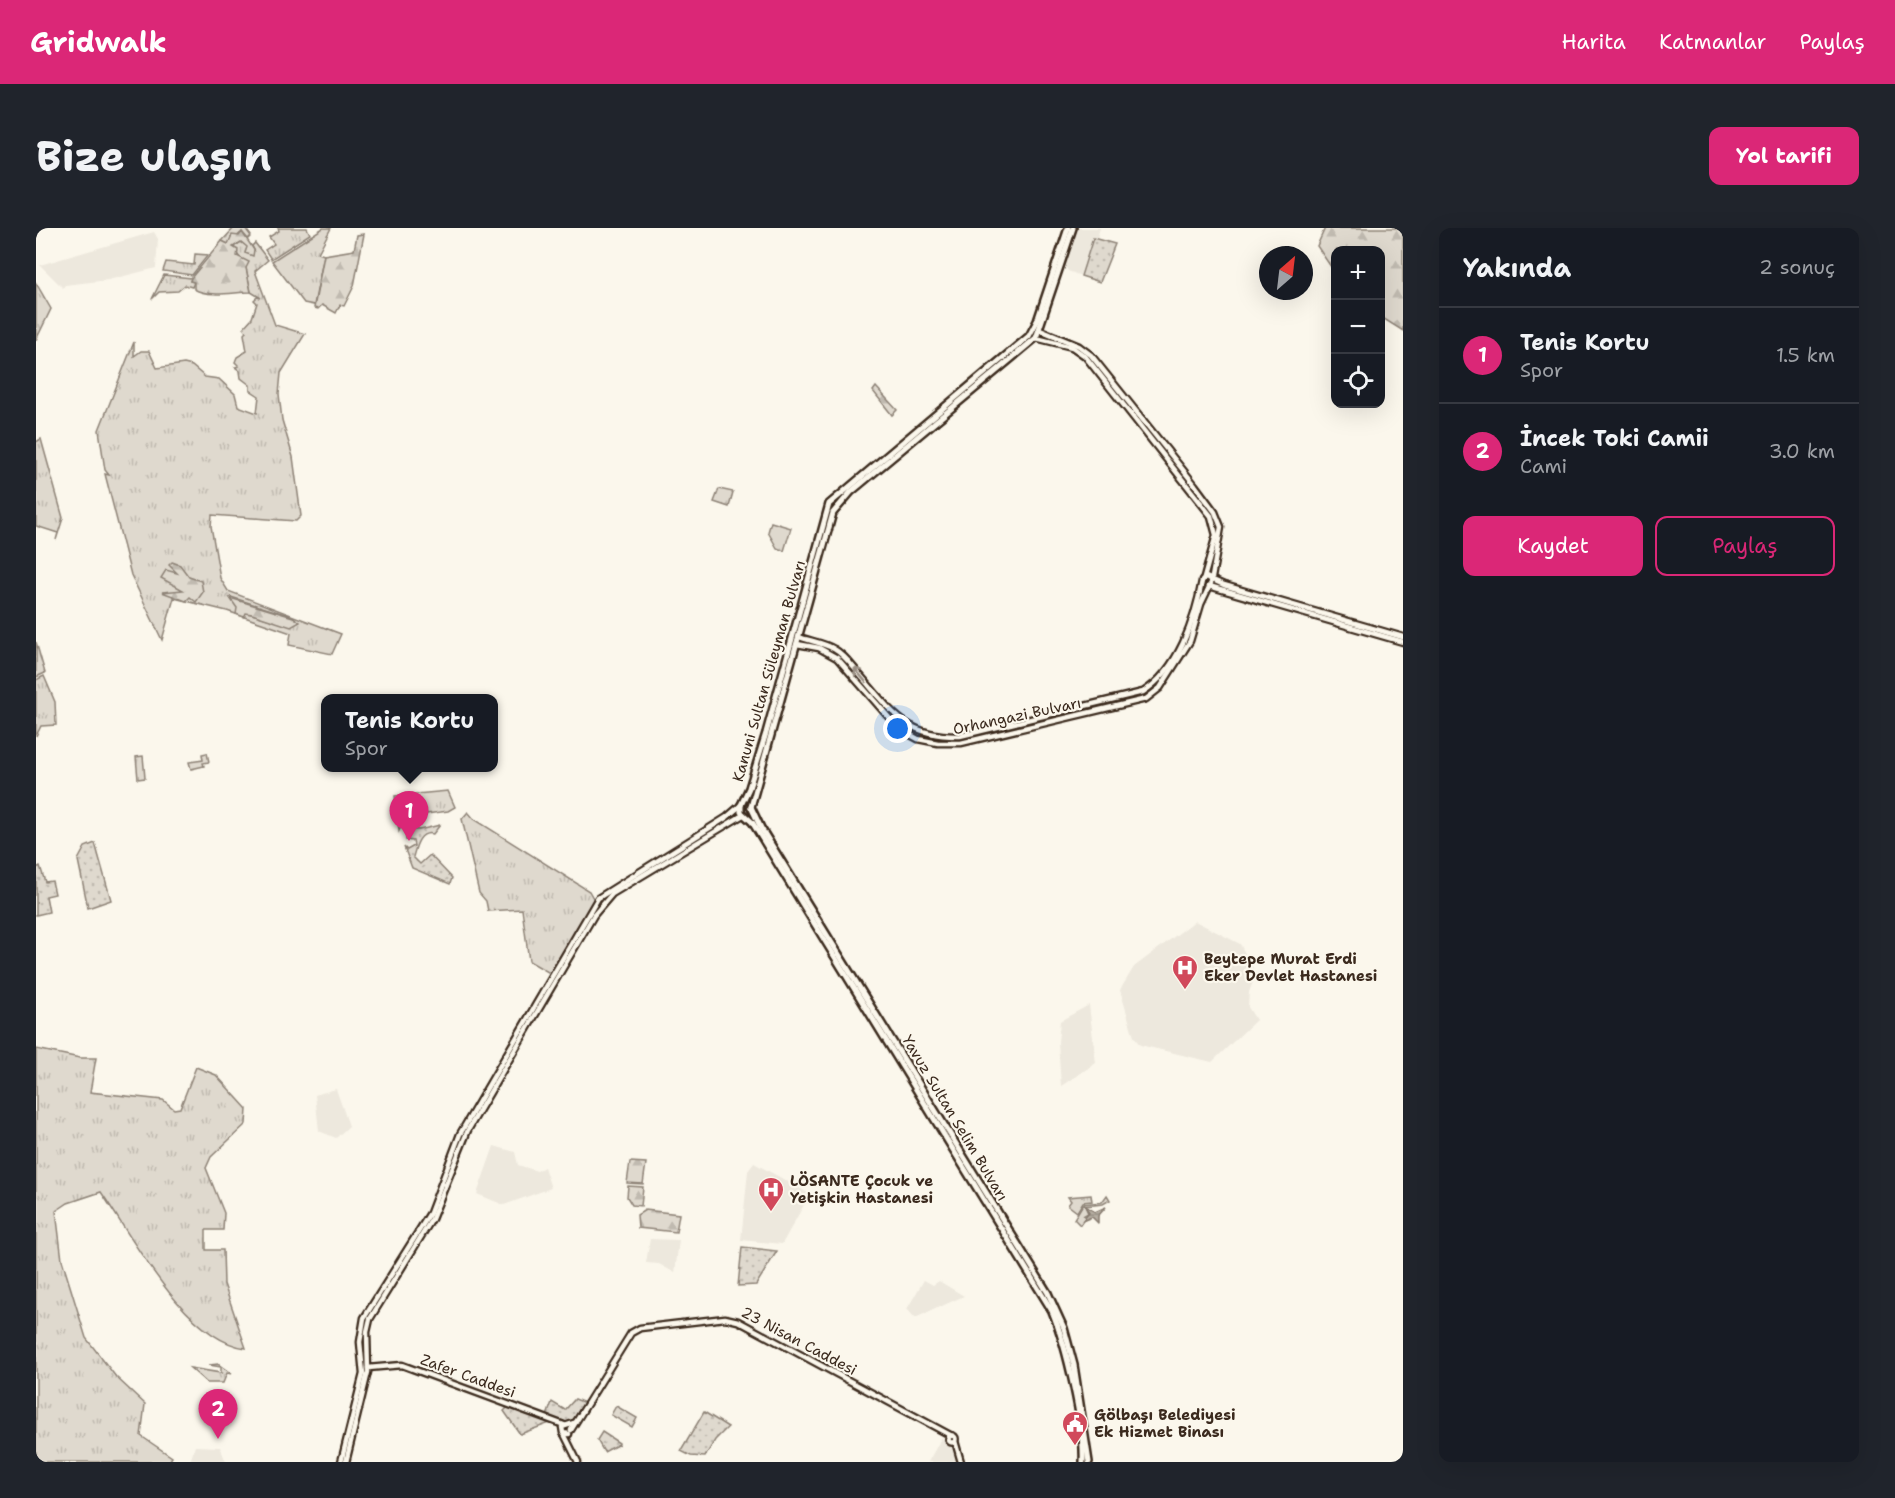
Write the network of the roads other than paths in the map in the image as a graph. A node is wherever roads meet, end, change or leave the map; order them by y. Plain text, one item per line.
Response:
1 (1068, 228) edge
2 (1073, 228) edge
3 (1035, 331) junction
4 (1036, 338) junction
5 (1188, 476) junction
6 (1183, 480) junction
7 (832, 501) junction
8 (828, 507) junction
9 (836, 508) junction
10 (1203, 580) junction
11 (1210, 583) junction
12 (791, 635) junction
13 (799, 637) junction
14 (1403, 637) edge
15 (1403, 642) edge
16 (789, 643) junction
17 (797, 644) junction
18 (1152, 685) junction
19 (1147, 690) junction
20 (1155, 693) junction
21 (898, 719) junction
22 (893, 723) junction
23 (741, 805) junction
24 (751, 807) junction
25 (743, 814) junction
26 (600, 896) junction
27 (604, 901) junction
28 (856, 987) junction
29 (441, 1190) junction
30 (1045, 1294) junction
31 (365, 1367) junction
32 (566, 1430) junction
33 (341, 1462) edge
34 (346, 1462) edge
35 (578, 1462) edge
36 (961, 1462) edge
37 (1083, 1462) edge
38 (1089, 1462) edge

1 - 3 main road
2 - 3 main road
3 - 4 main road
3 - 5 main road
3 - 7 main road, Kanuni Sultan Süleyman Bulvarı
4 - 6 main road, Orhangazi Bulvarı
4 - 9 main road, Kanuni Sultan Süleyman Bulvarı
5 - 6 main road
5 - 11 main road
6 - 10 main road, Orhangazi Bulvarı
7 - 8 main road, Kanuni Sultan Süleyman Bulvarı
7 - 9 main road
8 - 9 main road
8 - 12 main road, Kanuni Sultan Süleyman Bulvarı
9 - 13 main road, Kanuni Sultan Süleyman Bulvarı
10 - 11 main road
10 - 18 main road, Orhangazi Bulvarı
11 - 14 main road
11 - 15 main road
11 - 20 main road
12 - 13 main road
12 - 16 main road, Kanuni Sultan Süleyman Bulvarı
13 - 17 main road, Kanuni Sultan Süleyman Bulvarı
21 -> 13 main road, Orhangazi Bulvarı
16 - 17 main road
16 - 23 main road, Kanuni Sultan Süleyman Bulvarı
17 - 22 main road, Orhangazi Bulvarı
17 - 24 main road, Kanuni Sultan Süleyman Bulvarı
18 - 19 main road, Orhangazi Bulvarı
18 - 20 main road
19 - 20 main road
19 - 21 main road, Orhangazi Bulvarı
20 - 22 main road, Orhangazi Bulvarı
21 - 22 main road
23 - 24 main road
23 - 25 main road
23 - 26 main road, Kanuni Sultan Süleyman Bulvarı
24 - 25 main road
24 - 28 main road, Yavuz Sultan Selim Bulvarı
25 - 27 main road, Kanuni Sultan Süleyman Bulvarı
25 - 28 main road, Yavuz Sultan Selim Bulvarı
26 - 27 main road
26 - 29 main road, Kanuni Sultan Süleyman Bulvarı
27 - 29 main road, Kanuni Sultan Süleyman Bulvarı
28 - 30 main road, Yavuz Sultan Selim Bulvarı
29 - 31 main road, Kanuni Sultan Süleyman Bulvarı
30 - 37 main road, Yavuz Sultan Selim Bulvarı
30 - 38 main road, Yavuz Sultan Selim Bulvarı
31 - 32 main road, Zafer Caddesi
31 - 33 main road
31 - 34 main road
32 - 35 main road, Zafer Caddesi
32 - 36 main road, 23 Nisan Caddesi

